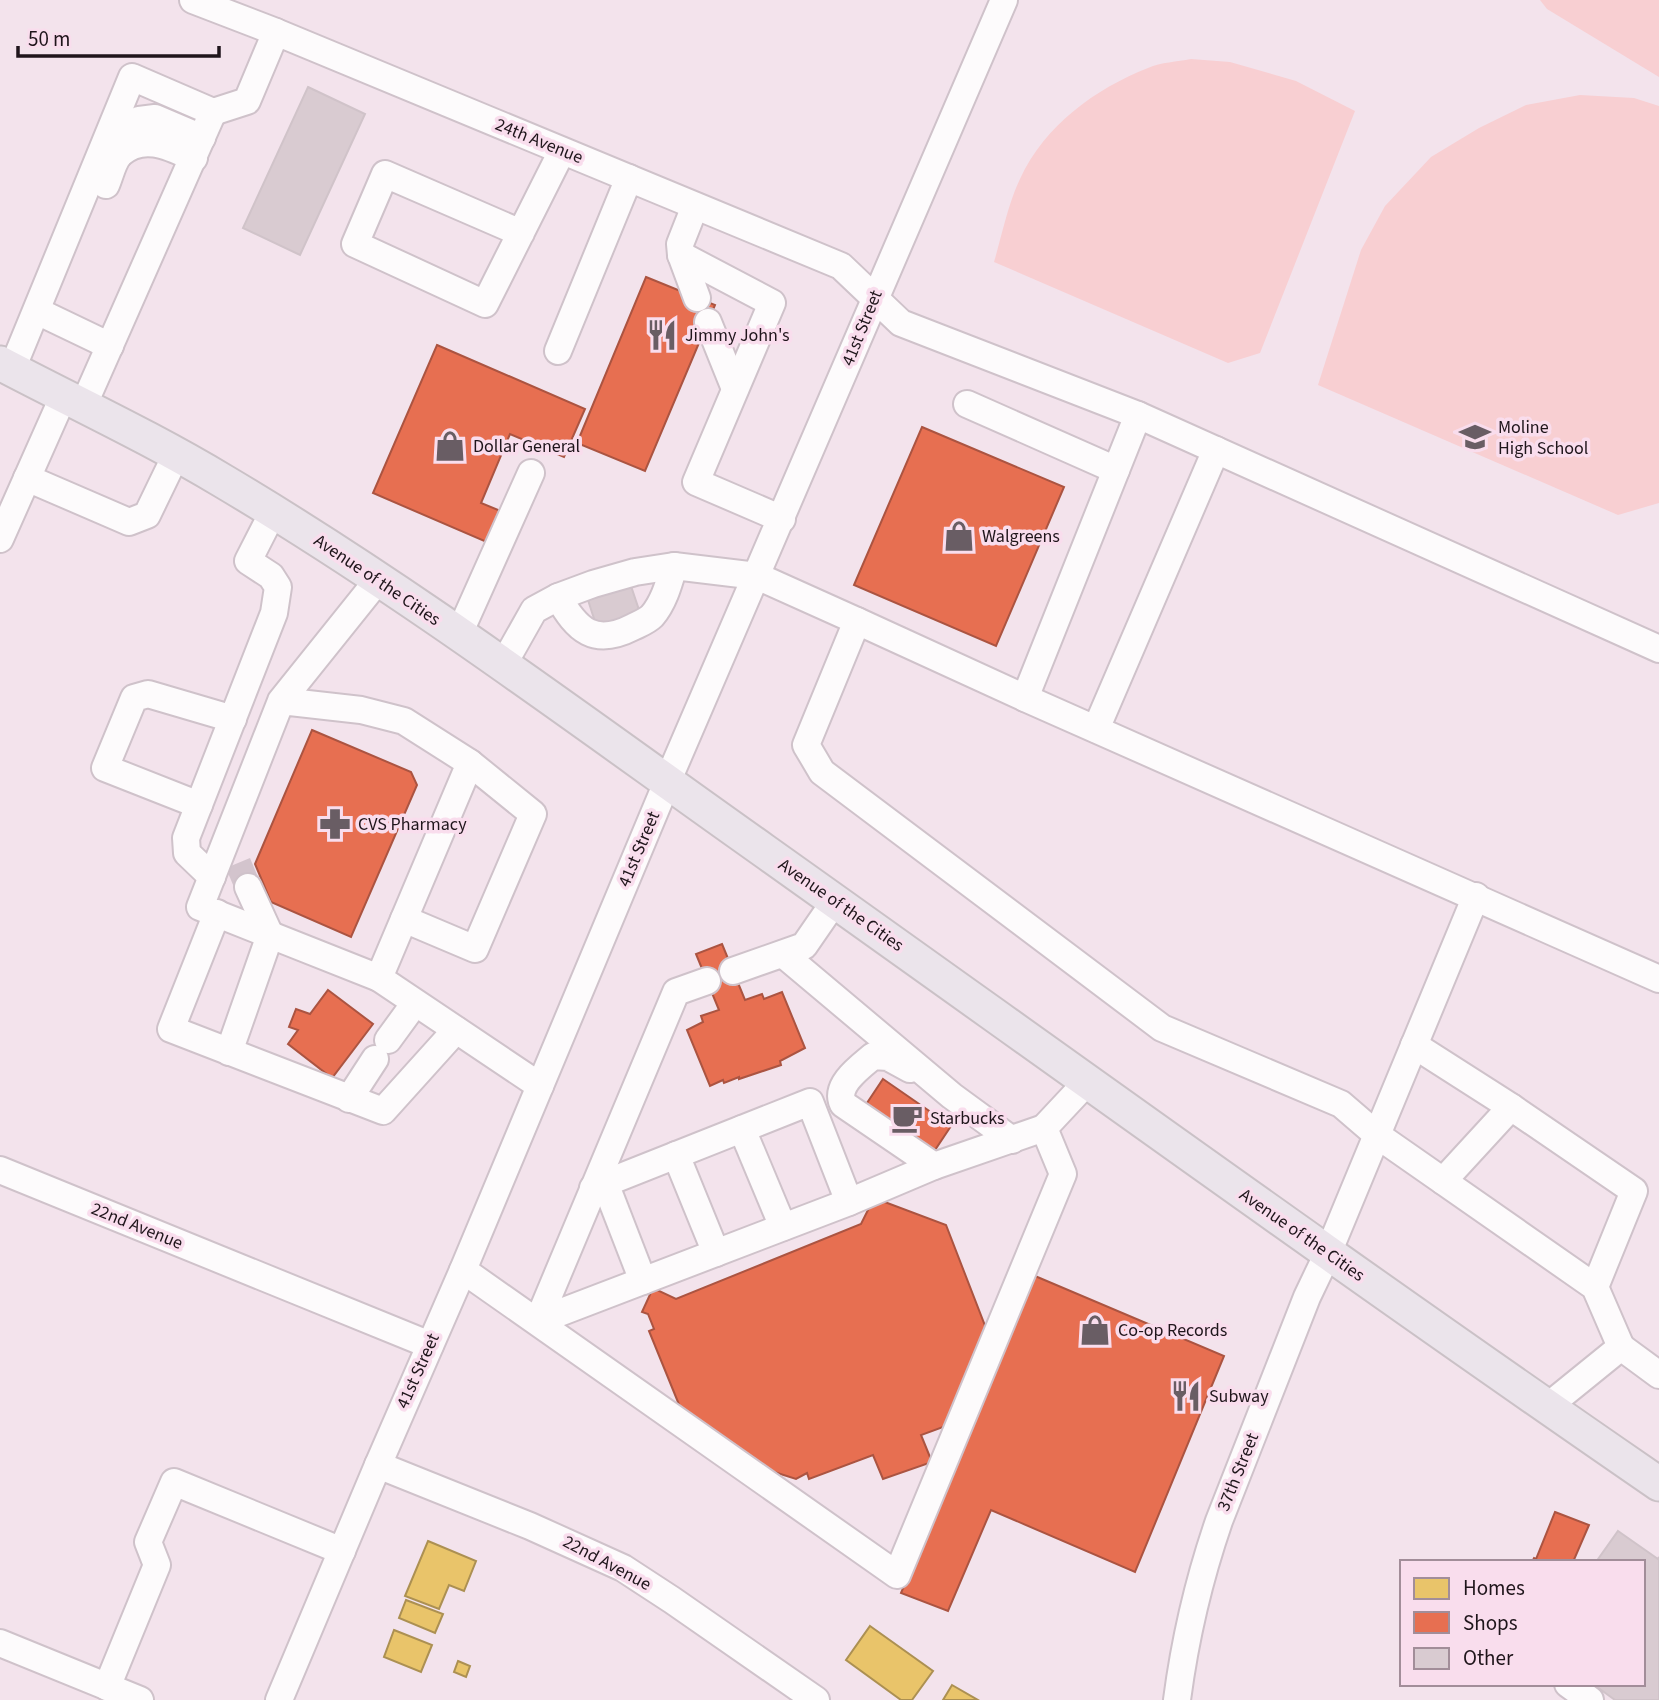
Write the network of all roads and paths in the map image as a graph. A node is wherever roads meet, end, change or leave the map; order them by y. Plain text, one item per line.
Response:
1 (193, 0) edge
2 (1004, 0) edge
3 (276, 32) junction
4 (213, 112) junction
5 (198, 148) junction
6 (562, 151) junction
7 (629, 178) junction
8 (695, 206) junction
9 (522, 233) junction
10 (681, 255) junction
11 (46, 285) junction
12 (874, 299) junction
13 (37, 311) junction
14 (110, 346) junction
15 (558, 351) dead end
16 (6, 366) edge
17 (735, 389) junction
18 (74, 399) junction
19 (967, 404) dead end
20 (1138, 415) junction
21 (1216, 450) junction
22 (176, 455) junction
23 (1116, 470) junction
24 (531, 473) dead end
25 (27, 478) junction
26 (273, 512) junction
27 (782, 519) junction
28 (0, 539) edge
29 (674, 566) junction
30 (757, 576) junction
31 (378, 580) junction
32 (558, 597) junction
33 (857, 621) junction
34 (458, 634) junction
35 (1659, 649) edge
36 (503, 665) junction
37 (1025, 698) junction
38 (281, 701) junction
39 (233, 719) junction
40 (1096, 729) junction
41 (470, 763) junction
42 (668, 780) junction
43 (199, 805) junction
44 (226, 839) junction
45 (212, 877) junction
46 (1475, 896) junction
47 (835, 901) junction
48 (217, 914) junction
49 (404, 919) junction
50 (270, 935) junction
51 (783, 954) junction
52 (733, 971) dead end
53 (379, 978) junction
54 (1659, 979) edge
55 (708, 981) dead end
56 (415, 1003) junction
57 (456, 1030) junction
58 (1414, 1045) junction
59 (229, 1052) junction
60 (1087, 1082) junction
61 (540, 1086) junction
62 (952, 1096) junction
63 (349, 1099) junction
64 (1511, 1107) junction
65 (1044, 1128) junction
66 (742, 1129) junction
67 (1377, 1135) junction
68 (1012, 1140) junction
69 (676, 1155) junction
70 (934, 1166) junction
71 (0, 1170) edge
72 (1443, 1181) junction
73 (599, 1185) junction
74 (849, 1202) junction
75 (783, 1227) junction
76 (716, 1253) junction
77 (1328, 1254) junction
78 (463, 1270) junction
79 (643, 1281) junction
80 (1595, 1287) junction
81 (538, 1321) junction
82 (430, 1345) junction
83 (1621, 1347) junction
84 (1659, 1375) edge
85 (1547, 1408) junction
86 (378, 1465) junction
87 (1659, 1485) edge
88 (342, 1551) junction
89 (0, 1643) edge
90 (1570, 1686) edge
91 (107, 1687) junction
92 (140, 1700) edge
93 (279, 1700) edge
94 (816, 1700) edge
95 (1177, 1700) edge
96 (1590, 1700) edge

1 - 3 street, 24th Avenue
2 - 12 street, 41st Street
3 - 4 street
3 - 6 street, 24th Avenue
4 - 5 street
4 - 11 street
5 - 11 street
5 - 14 street
6 - 7 street, 24th Avenue
6 - 9 street
7 - 8 street, 24th Avenue
7 - 15 street
8 - 10 street
8 - 12 street, 24th Avenue
9 - 9 street
10 - 17 street
10 - 17 street
11 - 13 street
12 - 20 street, 24th Avenue
12 - 27 street, 41st Street
13 - 14 street
13 - 16 street
14 - 18 street
16 - 18 main road, Avenue of the Cities
17 - 27 street
18 - 22 main road, Avenue of the Cities
18 - 25 street
19 - 23 street
20 - 21 street, 24th Avenue
20 - 23 street
21 - 35 street, 24th Avenue
21 - 40 street
22 - 25 street
22 - 26 main road, Avenue of the Cities
23 - 37 street
24 - 34 street
25 - 28 street
26 - 31 main road, Avenue of the Cities
26 - 39 street
27 - 30 street, 41st Street
29 - 30 street
29 - 32 street
29 - 32 street
30 - 33 street
30 - 42 street, 41st Street
31 - 34 main road, Avenue of the Cities
31 - 38 street
32 - 36 street
33 - 37 street
33 - 67 street
34 - 36 main road, Avenue of the Cities
36 - 42 main road, Avenue of the Cities
37 - 40 street
38 - 41 street
38 - 44 street
39 - 43 street
39 - 43 street
40 - 46 street
41 - 49 street
41 - 49 street
42 - 47 main road, Avenue of the Cities
42 - 61 street, 41st Street
43 - 45 street
44 - 45 street
44 - 50 street
45 - 48 street
46 - 54 street
46 - 58 street, 37th Street
47 - 51 street
47 - 60 main road, Avenue of the Cities
48 - 50 street
48 - 59 street
49 - 53 street
50 - 53 street
50 - 59 street
51 - 52 street
51 - 62 street
53 - 56 street
55 - 73 street
56 - 57 street
56 - 63 street
57 - 61 street
57 - 63 street
58 - 64 street
58 - 67 street, 37th Street
59 - 63 street
60 - 65 street
60 - 77 main road, Avenue of the Cities
61 - 78 street, 41st Street
62 - 68 street
62 - 70 street
64 - 72 street
64 - 80 street
65 - 68 street
65 - 81 street
66 - 69 street
66 - 74 street
66 - 75 street
67 - 72 street
67 - 77 street, 37th Street
68 - 70 street
69 - 73 street
69 - 76 street
70 - 74 street
71 - 82 street, 22nd Avenue
72 - 80 street
73 - 79 street
73 - 81 street
74 - 75 street
75 - 76 street
76 - 79 street
77 - 85 main road, Avenue of the Cities
77 - 95 street, 37th Street
78 - 81 street
78 - 82 street, 41st Street
79 - 81 street
80 - 83 street
82 - 86 street, 41st Street
83 - 84 street
83 - 85 street
85 - 87 main road, Avenue of the Cities
86 - 88 street, 41st Street
86 - 94 street, 22nd Avenue
88 - 91 street
88 - 93 street, 41st Street
89 - 91 street
90 - 96 street
91 - 92 street

